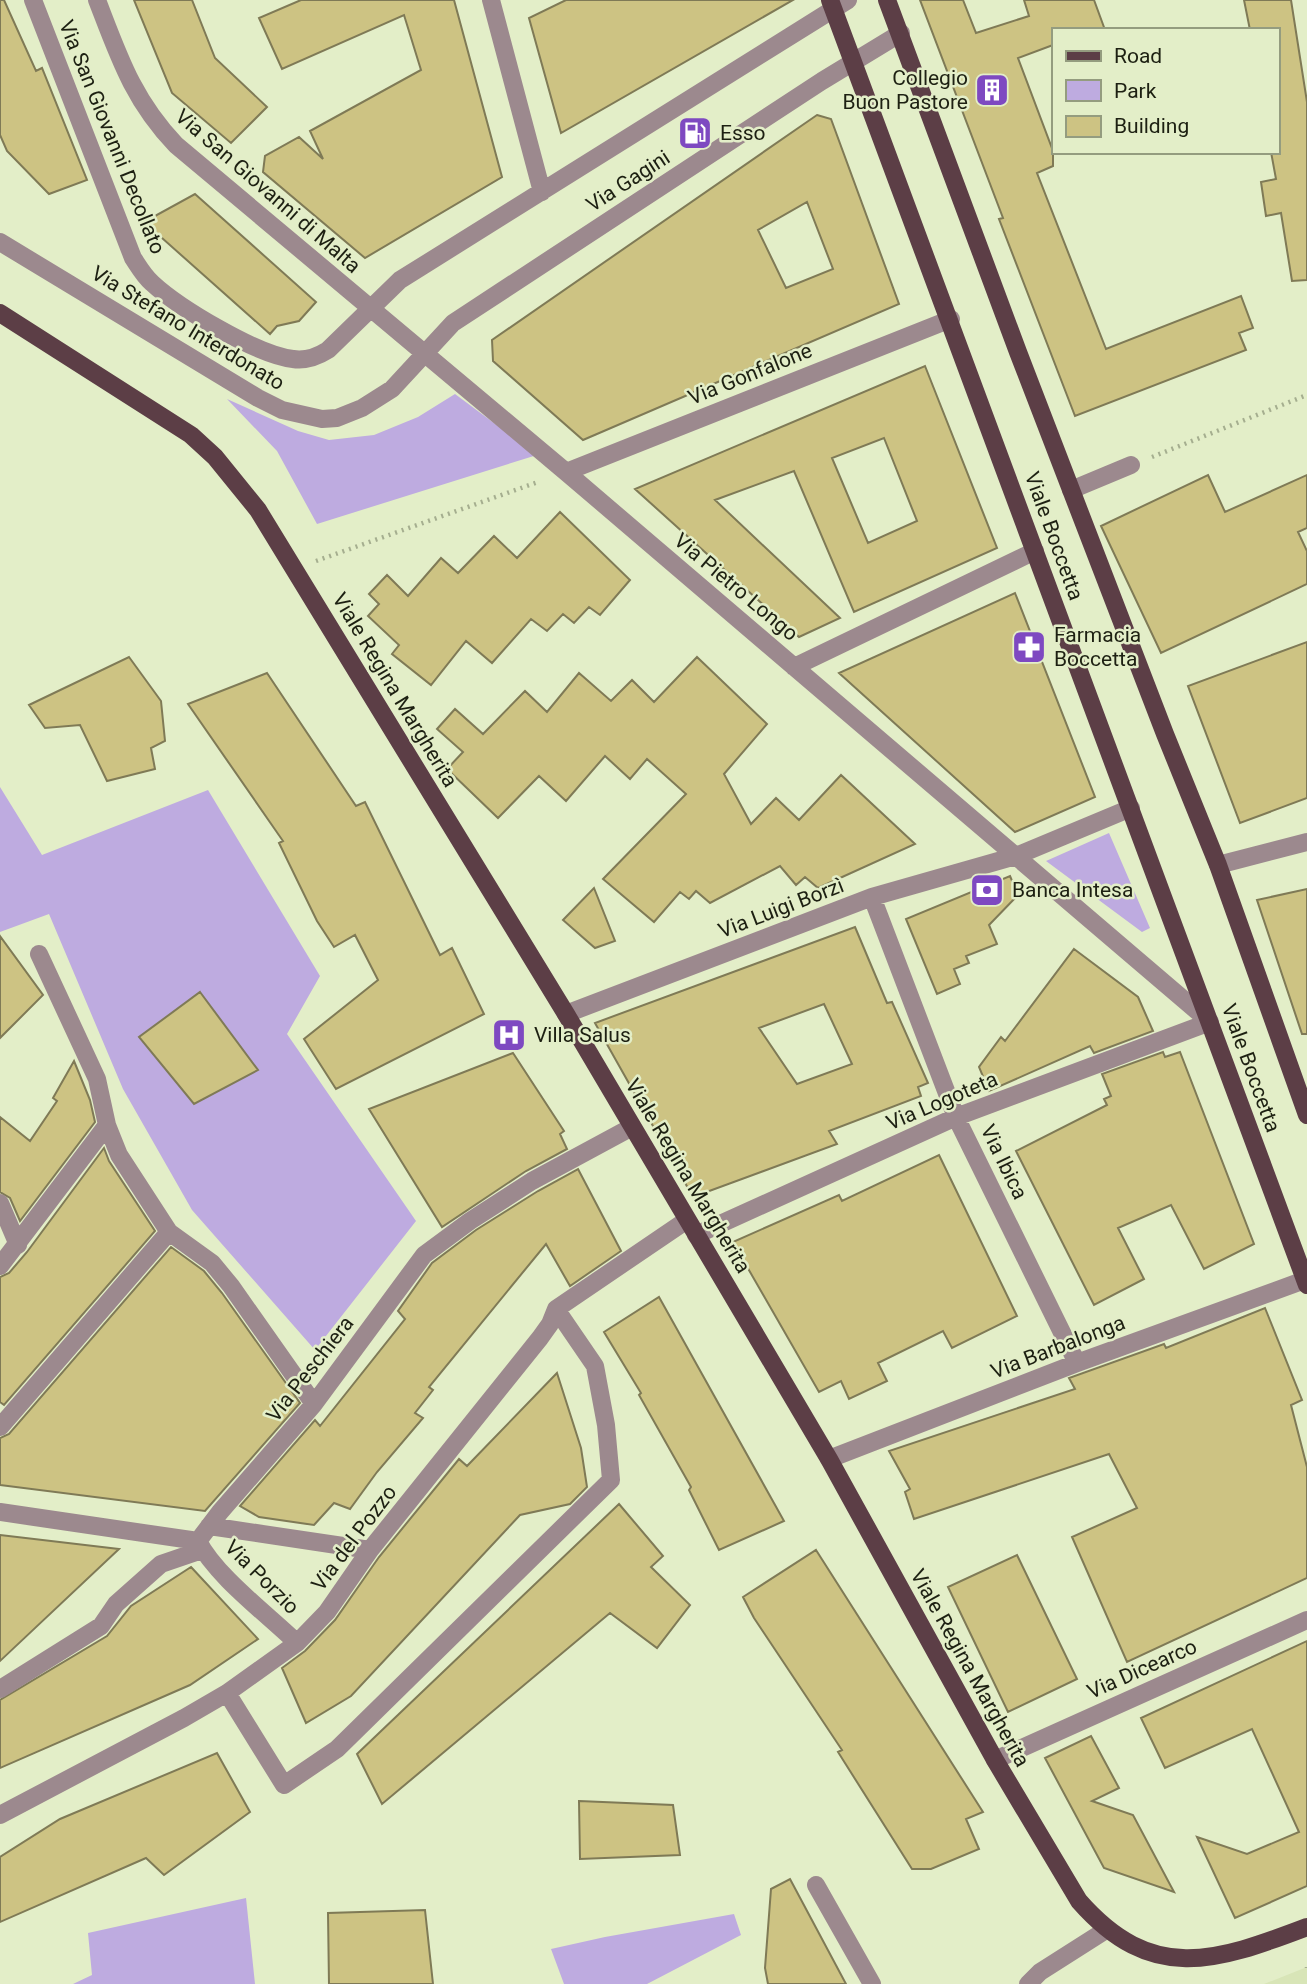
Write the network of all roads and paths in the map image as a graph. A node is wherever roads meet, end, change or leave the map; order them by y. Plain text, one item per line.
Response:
1 (33, 0) edge
2 (97, 0) edge
3 (491, 0) edge
4 (887, 0) edge
5 (838, 3) edge
6 (901, 33) junction
7 (854, 61) junction
8 (542, 192) junction
9 (0, 242) edge
10 (370, 309) junction
11 (0, 313) edge
12 (951, 319) junction
13 (425, 354) junction
14 (1307, 395) edge
15 (1131, 466) joint
16 (566, 472) junction
17 (1071, 490) junction
18 (1035, 551) junction
19 (295, 569) junction
20 (794, 667) junction
21 (1131, 808) junction
22 (1307, 842) edge
23 (1016, 856) junction
24 (1218, 864) junction
25 (872, 897) junction
26 (39, 954) dead end
27 (566, 1014) junction
28 (1210, 1021) junction
29 (1307, 1115) edge
30 (956, 1117) junction
31 (107, 1125) junction
32 (632, 1128) junction
33 (0, 1203) edge
34 (692, 1227) junction
35 (169, 1232) junction
36 (18, 1245) junction
37 (0, 1266) edge
38 (1306, 1283) edge
39 (556, 1309) junction
40 (1077, 1363) junction
41 (314, 1404) junction
42 (0, 1427) edge
43 (828, 1459) junction
44 (0, 1512) edge
45 (203, 1539) junction
46 (370, 1550) junction
47 (1307, 1620) edge
48 (297, 1643) junction
49 (0, 1689) edge
50 (228, 1693) junction
51 (995, 1760) junction
52 (0, 1815) edge
53 (816, 1885) dead end
54 (1307, 1927) edge
55 (1106, 1930) junction
56 (872, 1984) edge
57 (1028, 1984) edge

1 - 10 street, Via San Giovanni Decollato
2 - 10 street, Via San Giovanni di Malta
3 - 8 street
4 - 6 main road, Viale Boccetta
5 - 7 main road, Viale Boccetta
5 - 8 street, Via Gagini
6 - 7 street, Via Gagini
6 - 17 main road, Viale Boccetta
7 - 12 main road, Viale Boccetta
7 - 13 street, Via Gagini
8 - 10 street, Via Gagini
9 - 13 street, Via Stefano Interdonato
10 - 13 street, Via San Giovanni di Malta
11 - 19 main road, Viale Regina Margherita
12 - 16 street, Via Gonfalone
12 - 18 main road, Viale Boccetta
13 - 16 street, Via Pietro Longo
14 - 15 path
15 - 17 street
16 - 19 path
16 - 20 street, Via Pietro Longo
17 - 24 main road, Viale Boccetta
18 - 20 street
18 - 21 main road, Viale Boccetta
19 - 27 main road, Viale Regina Margherita
20 - 23 street, Via Pietro Longo
21 - 23 street, Via Luigi Borzì
21 - 28 main road, Viale Boccetta
22 - 24 street
23 - 25 street, Via Luigi Borzì
23 - 28 street, Via Pietro Longo
24 - 29 main road, Viale Boccetta
25 - 27 street, Via Luigi Borzì
25 - 30 street, Via Ibica
26 - 31 street
27 - 32 main road, Viale Regina Margherita
28 - 30 street, Via Logoteta
28 - 38 main road, Viale Boccetta
30 - 34 street, Via Logoteta
30 - 40 street, Via Ibica
31 - 35 street
31 - 36 street
32 - 34 main road, Viale Regina Margherita
32 - 41 street, Via Peschiera
33 - 36 street
34 - 39 street, Via del Pozzo
34 - 43 main road, Viale Regina Margherita
35 - 41 street
35 - 42 street
36 - 37 street
38 - 40 street, Via Barbalonga
39 - 46 street, Via del Pozzo
39 - 50 street
40 - 43 street, Via Barbalonga
41 - 45 street, Via Peschiera
43 - 51 main road, Viale Regina Margherita
44 - 45 street
45 - 46 street
45 - 48 street, Via Porzio
45 - 49 street
46 - 48 street, Via del Pozzo
47 - 51 street, Via Dicearco
48 - 50 street, Via del Pozzo
50 - 52 street, Via del Pozzo
51 - 55 main road, Viale Regina Margherita
53 - 56 street
54 - 55 main road, Viale Regina Margherita
55 - 57 street

